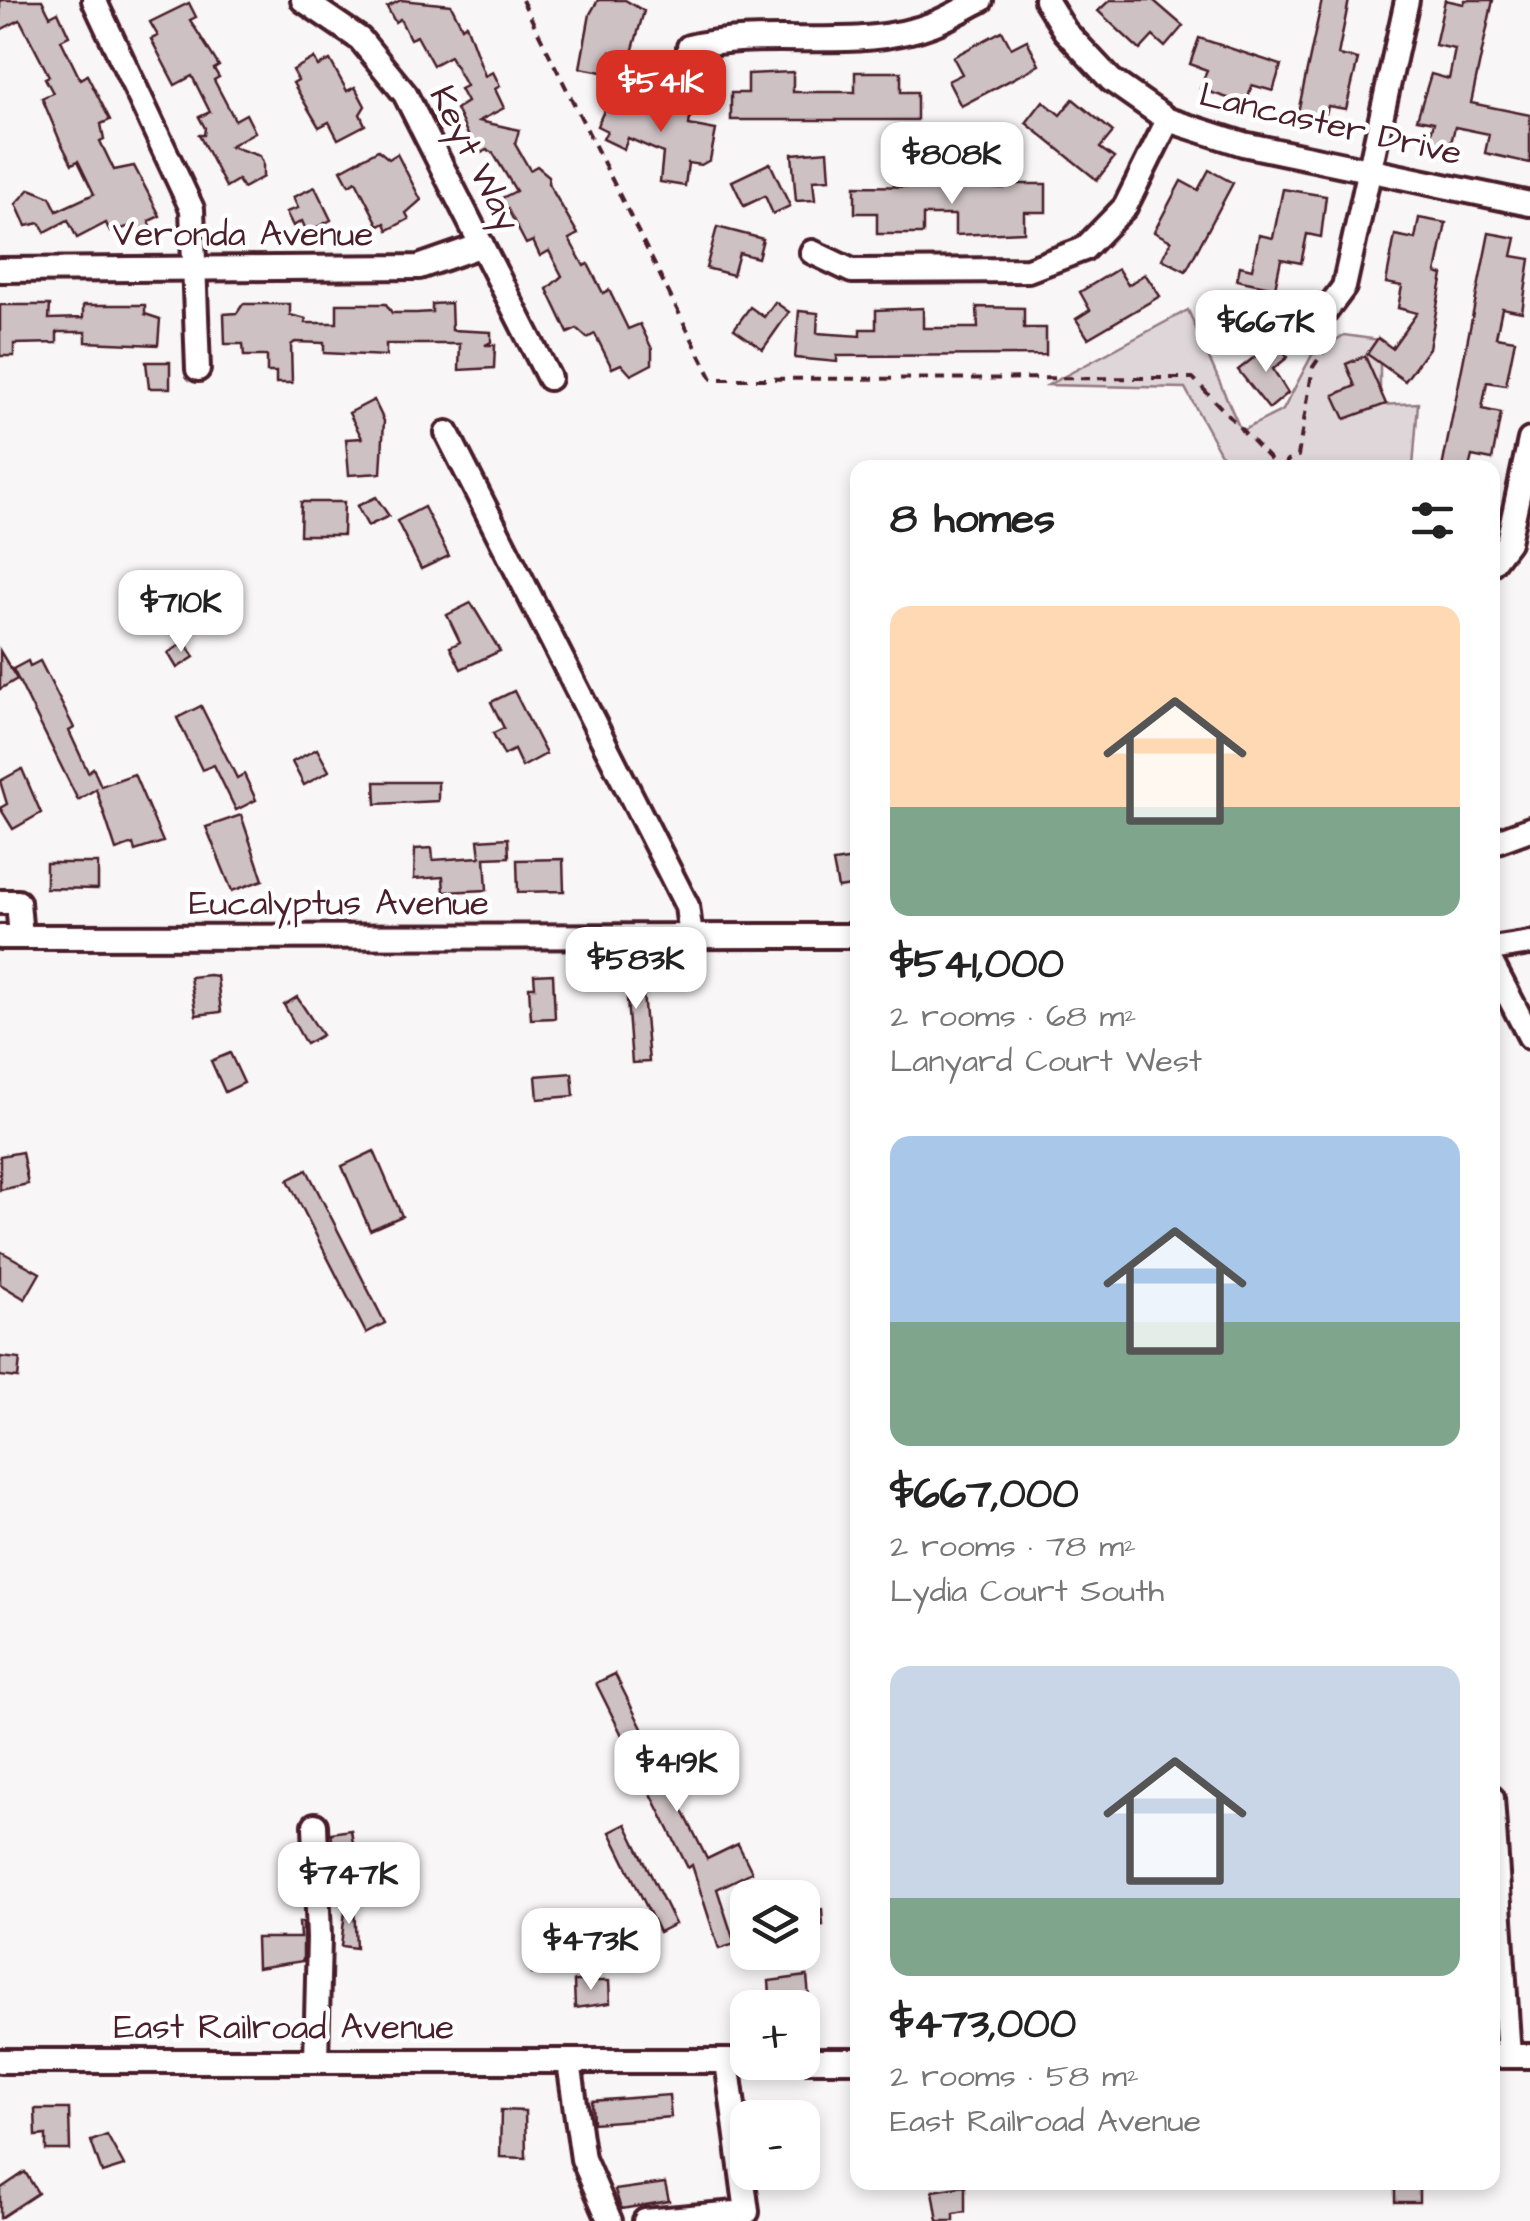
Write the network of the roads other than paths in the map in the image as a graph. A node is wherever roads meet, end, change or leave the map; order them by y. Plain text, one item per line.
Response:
1 (94, 0) edge
2 (304, 0) edge
3 (981, 0) edge
4 (1046, 0) edge
5 (1407, 0) edge
6 (689, 48) dead end
7 (1168, 120) junction
8 (1370, 170) junction
9 (1530, 204) edge
10 (482, 244) junction
11 (812, 252) dead end
12 (196, 268) junction
13 (0, 270) edge
14 (1324, 316) dead end
15 (198, 369) dead end
16 (550, 378) dead end
17 (447, 433) dead end
18 (1530, 440) edge
19 (1500, 552) edge
20 (1530, 829) edge
21 (1500, 840) edge
22 (0, 902) edge
23 (850, 936) edge
24 (10, 937) edge
25 (691, 937) junction
26 (1530, 943) edge
27 (1500, 948) edge
28 (1500, 979) edge
29 (1530, 1037) edge
30 (315, 1826) dead end
31 (1500, 1913) edge
32 (1510, 2056) edge
33 (316, 2060) junction
34 (820, 2060) edge
35 (850, 2060) edge
36 (0, 2061) edge
37 (730, 2061) edge
38 (569, 2062) junction
39 (738, 2080) edge
40 (726, 2217) edge
41 (610, 2221) edge
42 (645, 2221) edge

1 - 12 street
2 - 10 street, Keyt Way
3 - 6 street
4 - 7 street, Lancaster Drive
5 - 8 street
7 - 8 street, Lancaster Drive
7 - 11 street
8 - 9 street, Lancaster Drive
8 - 14 street
10 - 12 street, Veronda Avenue
10 - 16 street, Keyt Way
12 - 13 street, Veronda Avenue
12 - 15 street
17 - 25 street
18 - 19 street
20 - 21 street
22 - 24 street
23 - 25 street, Eucalyptus Avenue
24 - 25 street, Eucalyptus Avenue
26 - 27 street
28 - 29 street
30 - 33 street
31 - 32 street
33 - 36 street, East Railroad Avenue
33 - 38 street, East Railroad Avenue
34 - 35 street
37 - 38 street, East Railroad Avenue
38 - 41 street
39 - 40 street
40 - 42 street

